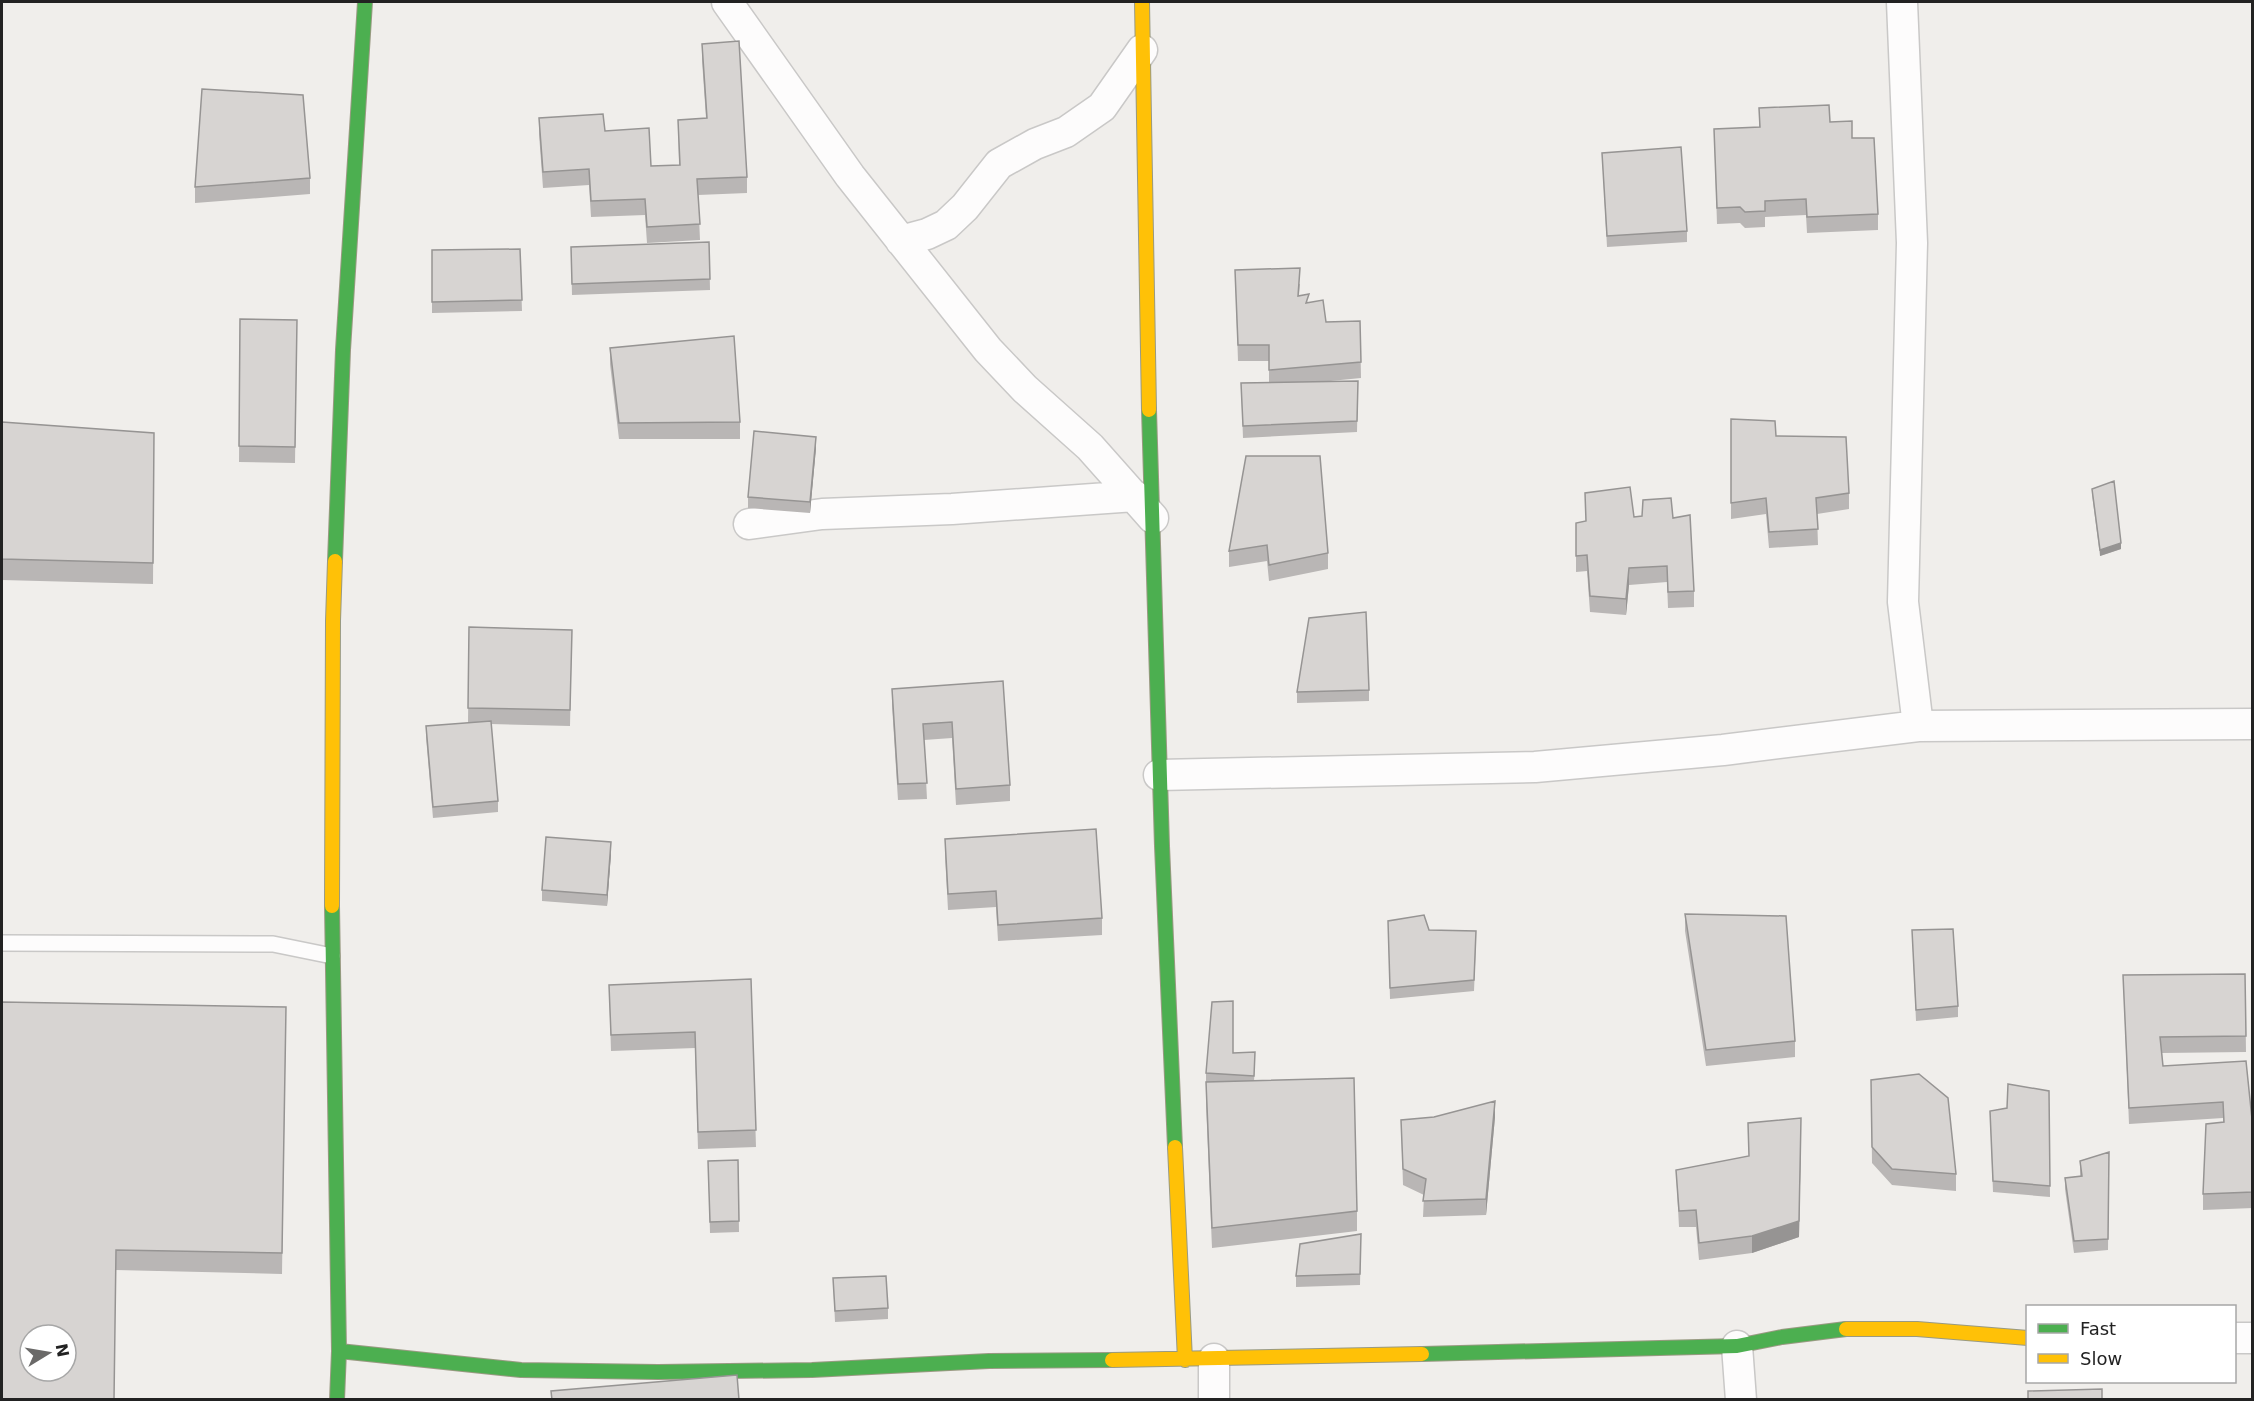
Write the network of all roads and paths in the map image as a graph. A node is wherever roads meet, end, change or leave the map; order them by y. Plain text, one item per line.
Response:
1 (365, 2) edge
2 (728, 2) edge
3 (1142, 2) edge
4 (1902, 2) edge
5 (1142, 50) junction
6 (901, 241) junction
7 (1144, 507) junction
8 (749, 524) dead end
9 (2253, 724) edge
10 (1918, 726) junction
11 (1159, 775) junction
12 (2, 943) edge
13 (332, 956) junction
14 (2026, 1338) edge
15 (2236, 1338) edge
16 (2253, 1338) edge
17 (1737, 1346) junction
18 (339, 1351) junction
19 (1199, 1359) junction
20 (337, 1400) edge
21 (1214, 1400) edge
22 (1741, 1400) edge

1 - 13 street
2 - 6 street
3 - 5 street
4 - 10 street
5 - 6 street
5 - 7 street
6 - 7 street
7 - 8 street
7 - 11 street
9 - 10 street
10 - 11 street
11 - 19 street
12 - 13 lane
13 - 18 street
14 - 17 street
15 - 16 street
17 - 19 street
17 - 22 street
18 - 19 street
18 - 20 street
19 - 21 street

